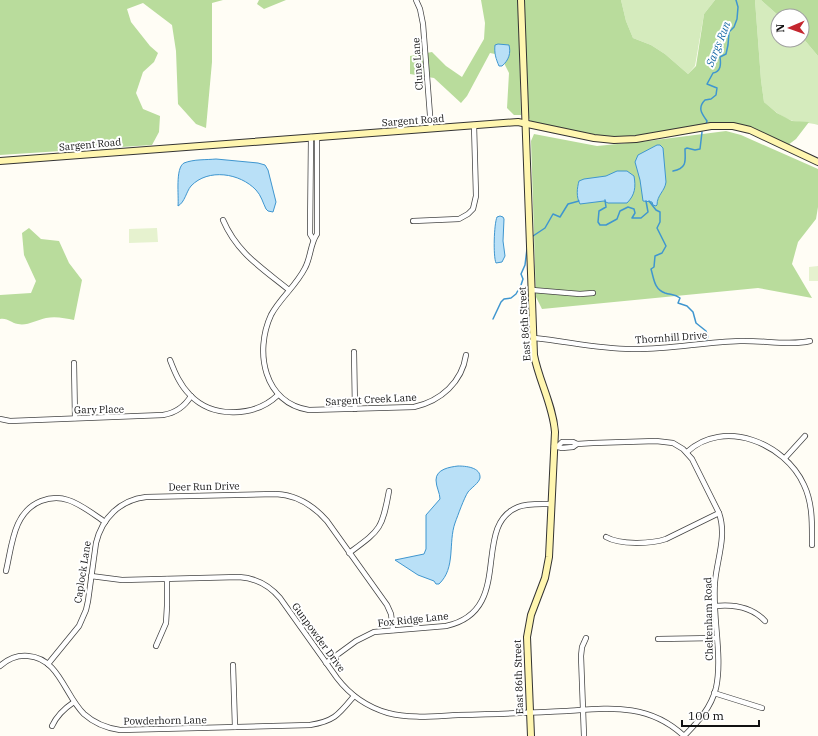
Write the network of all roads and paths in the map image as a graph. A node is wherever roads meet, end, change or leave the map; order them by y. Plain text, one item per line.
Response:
1 (416, 0) edge
2 (521, 0) edge
3 (526, 124) junction
4 (474, 125) junction
5 (430, 128) junction
6 (314, 137) junction
7 (0, 161) edge
8 (818, 162) edge
9 (223, 220) dead end
10 (413, 221) dead end
11 (289, 290) junction
12 (532, 290) junction
13 (593, 292) dead end
14 (534, 338) junction
15 (810, 341) dead end
16 (354, 352) dead end
17 (466, 355) dead end
18 (170, 360) dead end
19 (74, 363) dead end
20 (278, 395) junction
21 (191, 396) junction
22 (355, 409) junction
23 (76, 418) junction
24 (0, 419) edge
25 (805, 436) dead end
26 (556, 446) junction
27 (687, 452) junction
28 (785, 458) junction
29 (389, 492) dead end
30 (551, 504) junction
31 (719, 514) junction
32 (105, 522) junction
33 (606, 537) dead end
34 (812, 545) dead end
35 (350, 553) junction
36 (6, 571) dead end
37 (91, 576) junction
38 (167, 579) junction
39 (715, 606) junction
40 (765, 621) dead end
41 (393, 630) junction
42 (586, 638) dead end
43 (716, 638) junction
44 (658, 639) dead end
45 (156, 646) dead end
46 (326, 663) junction
47 (48, 664) junction
48 (233, 664) dead end
49 (0, 666) edge
50 (714, 693) junction
51 (354, 696) junction
52 (74, 702) junction
53 (762, 708) dead end
54 (583, 710) junction
55 (530, 713) junction
56 (52, 726) dead end
57 (234, 727) junction
58 (531, 736) edge
59 (584, 736) edge
60 (684, 736) edge

1 - 5 street, Clune Lane
2 - 3 street, East 86th Street
3 - 4 street, Sargent Road
3 - 8 street, Sargent Road
3 - 12 street, East 86th Street
4 - 5 street, Sargent Road
4 - 10 street
5 - 6 street, Sargent Road
6 - 7 street, Sargent Road
6 - 11 street
9 - 11 street
11 - 20 street
12 - 13 street
12 - 14 street, East 86th Street
14 - 15 street, Thornhill Drive
14 - 26 street, East 86th Street
16 - 22 street
17 - 22 street, Sargent Creek Lane
18 - 21 street
19 - 23 street
20 - 21 street
20 - 22 street, Sargent Creek Lane
21 - 23 street, Gary Place
23 - 24 street, Gary Place
25 - 28 street
26 - 27 street
26 - 30 street, East 86th Street
27 - 28 street
27 - 31 street, Cheltenham Road
28 - 34 street
29 - 35 street
30 - 41 street, Fox Ridge Lane
30 - 55 street, East 86th Street
31 - 33 street
31 - 39 street, Cheltenham Road
32 - 35 street, Deer Run Drive
32 - 36 street
32 - 37 street, Caplock Lane
35 - 41 street, Deer Run Drive
37 - 38 street, Gunpowder Drive
37 - 47 street, Caplock Lane
38 - 45 street
38 - 46 street, Gunpowder Drive
39 - 40 street
39 - 43 street, Cheltenham Road
41 - 46 street, Fox Ridge Lane
42 - 54 street
43 - 44 street
43 - 50 street, Cheltenham Road
46 - 51 street, Gunpowder Drive
47 - 49 street, Powderhorn Lane
47 - 52 street, Powderhorn Lane
48 - 57 street
50 - 53 street
50 - 60 street, Cheltenham Road
51 - 55 street, Gunpowder Drive
51 - 57 street, Powderhorn Lane
52 - 56 street
52 - 57 street, Powderhorn Lane
54 - 55 street, Gunpowder Drive
54 - 59 street
54 - 60 street, Gunpowder Drive
55 - 58 street, East 86th Street

